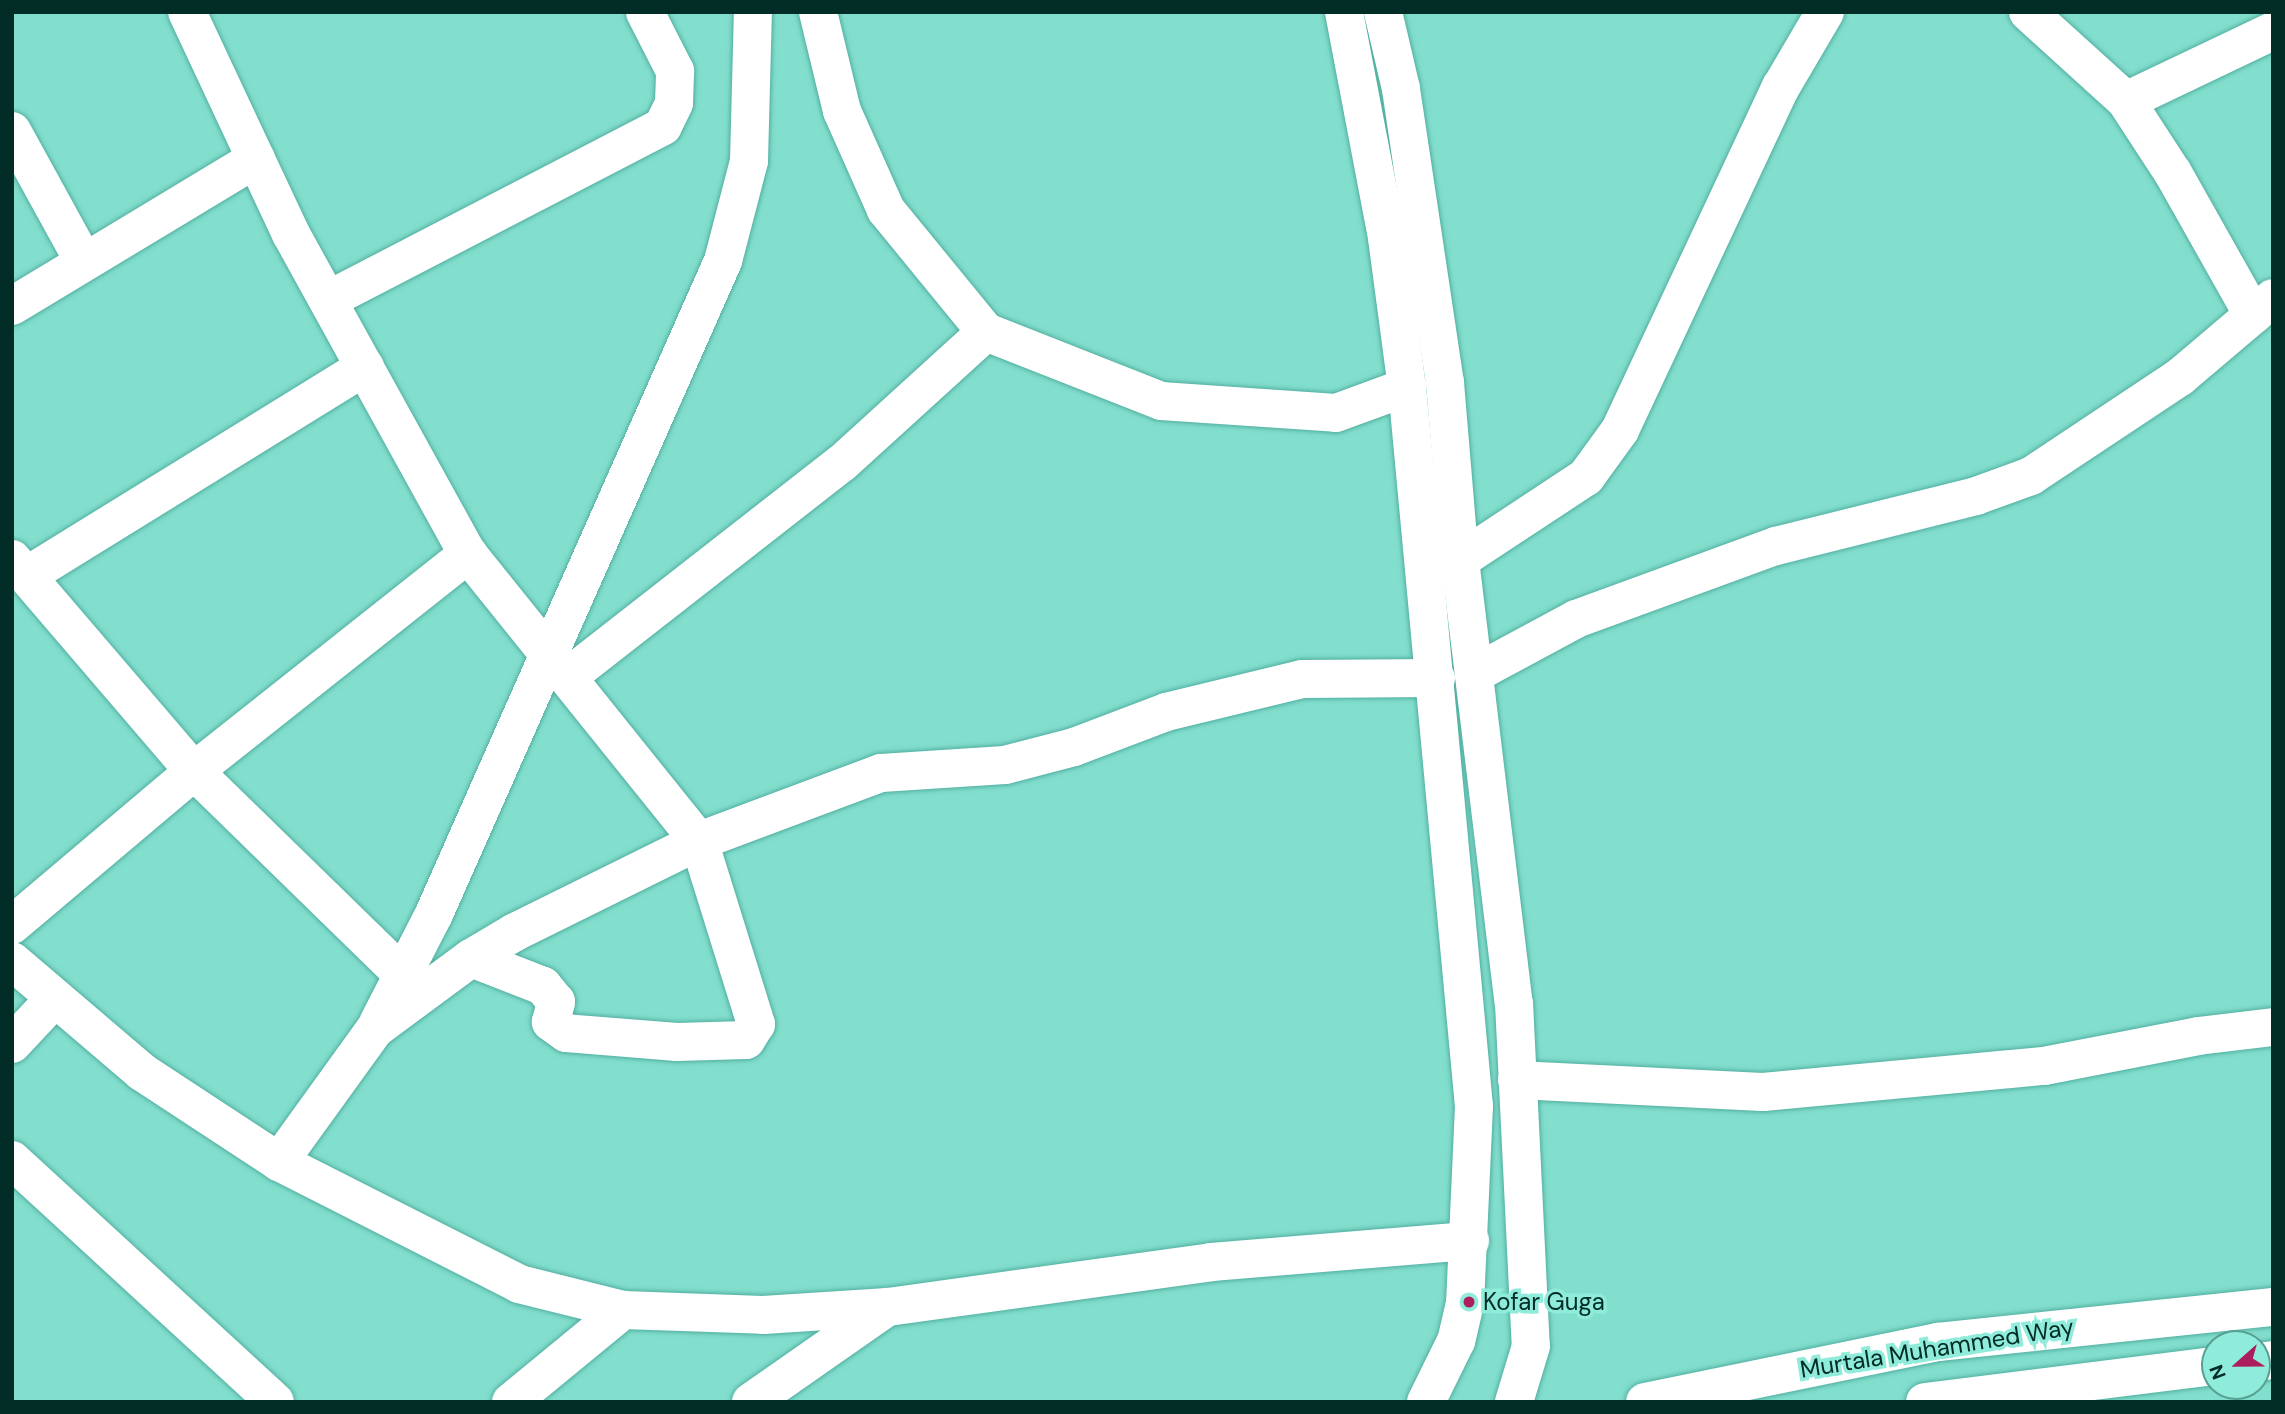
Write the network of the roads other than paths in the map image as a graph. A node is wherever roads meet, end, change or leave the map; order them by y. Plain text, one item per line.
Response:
1 (187, 12) edge
2 (645, 12) edge
3 (753, 12) edge
4 (818, 12) edge
5 (1344, 12) edge
6 (1383, 12) edge
7 (1825, 12) edge
8 (2028, 12) edge
9 (2273, 32) edge
10 (1401, 89) junction
11 (1364, 96) junction
12 (2126, 101) junction
13 (12, 131) edge
14 (256, 159) junction
15 (84, 262) junction
16 (328, 300) junction
17 (12, 306) edge
18 (2263, 306) edge
19 (986, 332) junction
20 (365, 367) junction
21 (1407, 387) junction
22 (468, 554) junction
23 (1460, 560) junction
24 (20, 567) edge
25 (559, 665) junction
26 (1474, 674) junction
27 (1436, 678) junction
28 (194, 771) junction
29 (699, 841) junction
30 (12, 925) edge
31 (471, 958) junction
32 (12, 961) edge
33 (403, 975) junction
34 (55, 998) junction
35 (2273, 1027) edge
36 (375, 1029) junction
37 (12, 1044) edge
38 (1517, 1080) junction
39 (12, 1160) edge
40 (279, 1162) junction
41 (1470, 1241) junction
42 (887, 1307) junction
43 (2273, 1307) edge
44 (623, 1310) junction
45 (2201, 1368) edge
46 (275, 1402) edge
47 (511, 1402) edge
48 (751, 1402) edge
49 (1426, 1402) edge
50 (1514, 1402) edge
51 (1645, 1402) edge
52 (1925, 1402) edge

1 - 14 main road
2 - 16 main road
3 - 25 main road
4 - 19 main road
5 - 11 main road
6 - 10 main road
7 - 23 main road
8 - 12 main road
9 - 12 main road
10 - 11 main road
10 - 23 main road
11 - 21 main road
12 - 18 main road
13 - 15 main road
14 - 15 main road
14 - 16 main road
15 - 17 main road
16 - 20 main road
18 - 26 main road
19 - 21 main road
19 - 25 main road
20 - 22 main road
20 - 24 main road
21 - 27 main road
22 - 25 main road
22 - 28 main road
23 - 26 main road
24 - 28 main road
25 - 29 main road
25 - 33 main road
26 - 38 main road
27 - 29 main road
27 - 41 main road
28 - 30 main road
28 - 33 main road
29 - 31 main road
29 - 31 main road
31 - 36 main road
32 - 34 main road
33 - 36 main road
34 - 37 main road
34 - 40 main road
35 - 38 main road
36 - 40 main road
38 - 50 main road
39 - 46 main road
40 - 44 main road
41 - 42 main road
41 - 49 main road
42 - 44 main road
42 - 48 main road
43 - 51 main road, Murtala Muhammed Way
44 - 47 main road
45 - 52 main road

